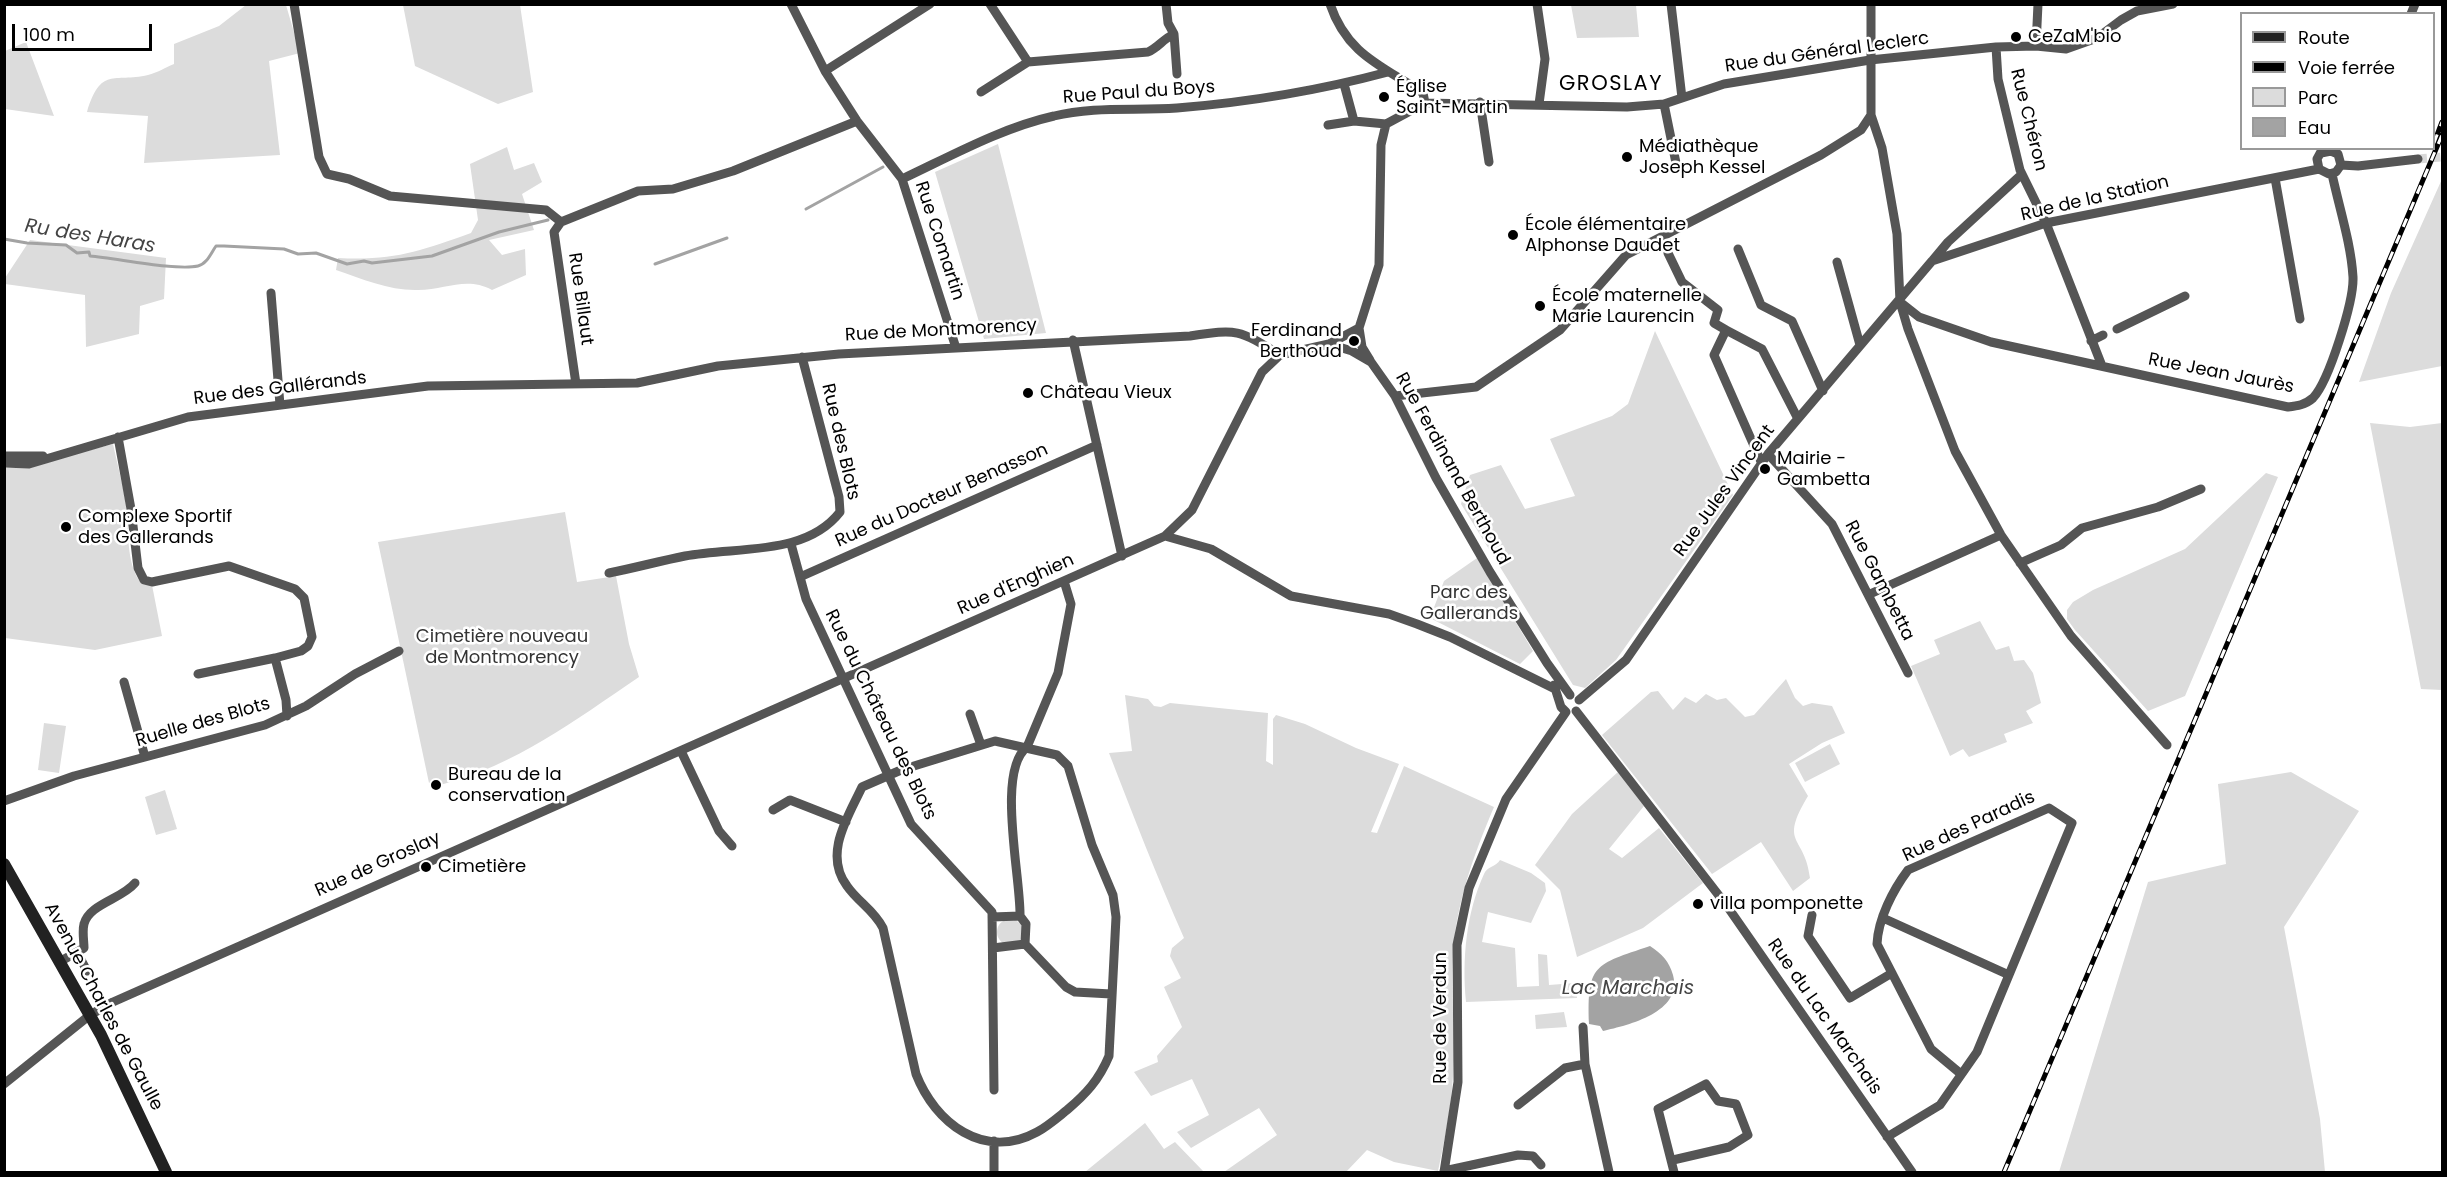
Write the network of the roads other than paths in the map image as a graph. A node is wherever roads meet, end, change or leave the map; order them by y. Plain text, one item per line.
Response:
1 (294, 4) edge
2 (791, 4) edge
3 (930, 4) edge
4 (990, 4) edge
5 (1166, 4) edge
6 (1330, 4) edge
7 (1537, 4) edge
8 (1671, 4) edge
9 (1871, 4) edge
10 (2038, 4) edge
11 (2173, 4) edge
12 (2138, 8) edge
13 (1174, 34) junction
14 (2036, 46) junction
15 (1996, 47) junction
16 (1870, 60) junction
17 (1028, 62) junction
18 (825, 71) junction
19 (1388, 72) junction
20 (1177, 74) dead end
21 (1344, 84) junction
22 (981, 92) dead end
23 (1682, 98) junction
24 (1480, 102) junction
25 (1425, 103) junction
26 (1539, 104) junction
27 (1664, 104) junction
28 (1871, 115) junction
29 (1354, 121) junction
30 (857, 122) junction
31 (1328, 124) dead end
32 (1386, 124) junction
33 (2335, 150) edge
34 (2322, 151) edge
35 (2418, 159) tunnel mouth
36 (1489, 162) dead end
37 (1676, 163) dead end
38 (2341, 165) junction
39 (2319, 169) junction
40 (2022, 174) junction
41 (2332, 174) junction
42 (2275, 178) junction
43 (902, 179) junction
44 (561, 222) junction
45 (2046, 223) junction
46 (1738, 249) dead end
47 (1668, 254) dead end
48 (1932, 261) junction
49 (1837, 262) dead end
50 (271, 293) dead end
51 (2185, 296) dead end
52 (1900, 302) junction
53 (2300, 319) dead end
54 (1359, 328) junction
55 (2117, 329) dead end
56 (1726, 330) junction
57 (2103, 335) dead end
58 (1073, 340) junction
59 (2091, 341) junction
60 (1329, 344) junction
61 (1860, 345) junction
62 (956, 348) junction
63 (1280, 355) junction
64 (802, 357) junction
65 (1371, 362) junction
66 (2102, 366) junction
67 (576, 384) junction
68 (515, 387) joint
69 (1823, 391) junction
70 (1395, 396) junction
71 (280, 405) junction
72 (1798, 419) junction
73 (118, 437) junction
74 (1097, 445) junction
75 (1768, 454) junction
76 (4, 456) edge
77 (55, 456) junction
78 (4, 463) edge
79 (1762, 464) junction
80 (2201, 489) dead end
81 (2001, 535) junction
82 (1165, 536) junction
83 (791, 544) junction
84 (1122, 556) junction
85 (2020, 563) junction
86 (609, 573) dead end
87 (800, 577) junction
88 (1064, 581) junction
89 (1870, 594) junction
90 (399, 651) dead end
91 (275, 658) junction
92 (1547, 663) junction
93 (1908, 673) dead end
94 (198, 674) dead end
95 (844, 679) junction
96 (124, 682) dead end
97 (1555, 689) junction
98 (1574, 697) junction
99 (1567, 709) junction
100 (970, 714) dead end
101 (287, 716) junction
102 (981, 745) junction
103 (2167, 745) dead end
104 (1027, 747) junction
105 (681, 751) junction
106 (145, 758) junction
107 (889, 775) junction
108 (4, 801) edge
109 (773, 810) dead end
110 (846, 822) junction
111 (732, 846) dead end
112 (4, 864) edge
113 (135, 883) dead end
114 (1812, 915) dead end
115 (1020, 916) junction
116 (992, 917) junction
117 (1883, 918) junction
118 (1025, 944) junction
119 (993, 948) junction
120 (77, 952) junction
121 (61, 961) junction
122 (87, 971) dead end
123 (1892, 973) junction
124 (2009, 975) junction
125 (1111, 994) junction
126 (90, 1015) junction
127 (1583, 1027) dead end
128 (1585, 1064) junction
129 (1961, 1074) junction
130 (4, 1084) edge
131 (994, 1090) dead end
132 (1518, 1105) dead end
133 (1887, 1137) junction
134 (994, 1141) junction
135 (1673, 1160) junction
136 (1541, 1165) dead end
137 (166, 1172) edge
138 (1444, 1172) edge
139 (994, 1173) edge
140 (1609, 1173) edge
141 (1674, 1173) edge
142 (1912, 1173) edge

1 - 44 street
2 - 18 street, Rue Comartin
3 - 18 street
4 - 17 street
5 - 13 street
6 - 19 street
7 - 26 street
8 - 23 street
9 - 16 street
10 - 14 street
11 - 12 street, Rue du Général Leclerc
12 - 14 street, Rue du Général Leclerc
13 - 17 street
13 - 20 street
14 - 15 street, Rue du Général Leclerc
15 - 16 street, Rue du Général Leclerc
15 - 40 street, Rue Chéron
16 - 23 street, Rue du Général Leclerc
16 - 28 street
17 - 22 street
18 - 30 street, Rue Comartin
19 - 21 street, Rue Paul du Boys
19 - 25 street
21 - 29 street
21 - 43 street, Rue Paul du Boys
23 - 27 street, Rue du Général Leclerc
24 - 25 street, Rue du Général Leclerc
24 - 26 street, Rue du Général Leclerc
24 - 36 street
25 - 32 street, Rue du Général Leclerc
26 - 27 street, Rue du Général Leclerc
27 - 37 street
28 - 52 street
28 - 70 street
29 - 31 street
29 - 32 street
30 - 43 street, Rue Comartin
30 - 44 street
32 - 54 street
33 - 34 street
33 - 38 street
34 - 39 street
35 - 38 street
38 - 41 street
39 - 41 street
39 - 42 street, Rue de la Station
40 - 45 street, Rue Chéron
40 - 48 street
41 - 66 street, Rue Jean Jaurès
42 - 45 street, Rue de la Station
42 - 53 street
43 - 62 street, Rue Comartin
44 - 67 street, Rue Billaut
45 - 48 street, Rue de la Station
45 - 59 street, Rue Chéron
46 - 69 street
47 - 56 street
48 - 52 street
49 - 61 street
50 - 71 street
51 - 55 street
52 - 61 street, Rue Jules Vincent
52 - 66 street, Rue Jean Jaurès
52 - 81 street
54 - 60 street
54 - 65 street
56 - 72 street
56 - 79 street
57 - 59 street
58 - 62 street, Rue de Montmorency
58 - 63 street, Rue de Montmorency
58 - 74 street
59 - 66 street, Rue Chéron
60 - 63 street
60 - 65 street, Rue Ferdinand Berthoud
61 - 69 street, Rue Jules Vincent
62 - 64 street, Rue de Montmorency
63 - 82 street, Rue d'Enghien
64 - 67 street, Rue de Montmorency
64 - 83 street, Rue des Blots
65 - 70 street, Rue Ferdinand Berthoud
67 - 68 street, Rue de Montmorency
68 - 71 street, Rue des Gallérands
69 - 72 street, Rue Jules Vincent
70 - 92 street, Rue Ferdinand Berthoud
71 - 73 street, Rue des Gallérands
72 - 75 street, Rue Jules Vincent
73 - 77 street, Rue des Gallérands
73 - 91 street
74 - 84 street
74 - 87 street, Rue du Docteur Benasson
75 - 79 street, Rue Jules Vincent
75 - 89 street, Rue Gambetta
76 - 77 street, Rue des Gallérands
77 - 78 street, Rue des Gallérands
79 - 98 street, Rue Jules Vincent
80 - 85 street
81 - 85 street
81 - 89 street
82 - 84 street, Rue d'Enghien
82 - 97 street
83 - 86 street
83 - 87 street, Rue du Château des Blots
84 - 88 street, Rue d'Enghien
85 - 103 street
87 - 95 street, Rue du Château des Blots
88 - 95 street, Rue d'Enghien
88 - 104 street
89 - 93 street, Rue Gambetta
90 - 101 street, Ruelle des Blots
91 - 94 street
91 - 101 street
92 - 97 street, Rue Ferdinand Berthoud
92 - 98 street, Rue Ferdinand Berthoud
95 - 105 street, Rue d'Enghien
95 - 107 street, Rue du Château des Blots
96 - 106 street
97 - 99 street, Rue Ferdinand Berthoud
98 - 99 street
98 - 99 street, Rue Jules Vincent
99 - 133 street, Rue du Lac Marchais
99 - 138 street, Rue de Verdun
100 - 102 street
101 - 106 street, Ruelle des Blots
102 - 104 street
102 - 107 street
104 - 115 street
104 - 125 street
105 - 111 street
105 - 126 street, Rue de Groslay
106 - 108 street, Ruelle des Blots
107 - 110 street
107 - 116 street, Rue du Château des Blots
109 - 110 street
110 - 134 street
112 - 121 main road, Avenue Charles de Gaulle
113 - 120 street
114 - 123 street
115 - 116 street
115 - 118 street
116 - 119 street
117 - 123 street, Rue des Paradis
117 - 124 street
117 - 124 street, Rue des Paradis
118 - 119 street
118 - 125 street
119 - 131 street
120 - 121 street
120 - 122 street
121 - 126 main road, Avenue Charles de Gaulle
123 - 129 street, Rue des Paradis
124 - 129 street, Rue des Paradis
125 - 134 street
126 - 130 street, Rue de Groslay
126 - 137 main road, Avenue Charles de Gaulle
127 - 128 street
128 - 132 street
128 - 140 street
129 - 133 street, Rue des Paradis
133 - 142 street, Rue du Lac Marchais
134 - 139 street
135 - 135 street
135 - 141 street
136 - 138 street, Rue de Verdun

